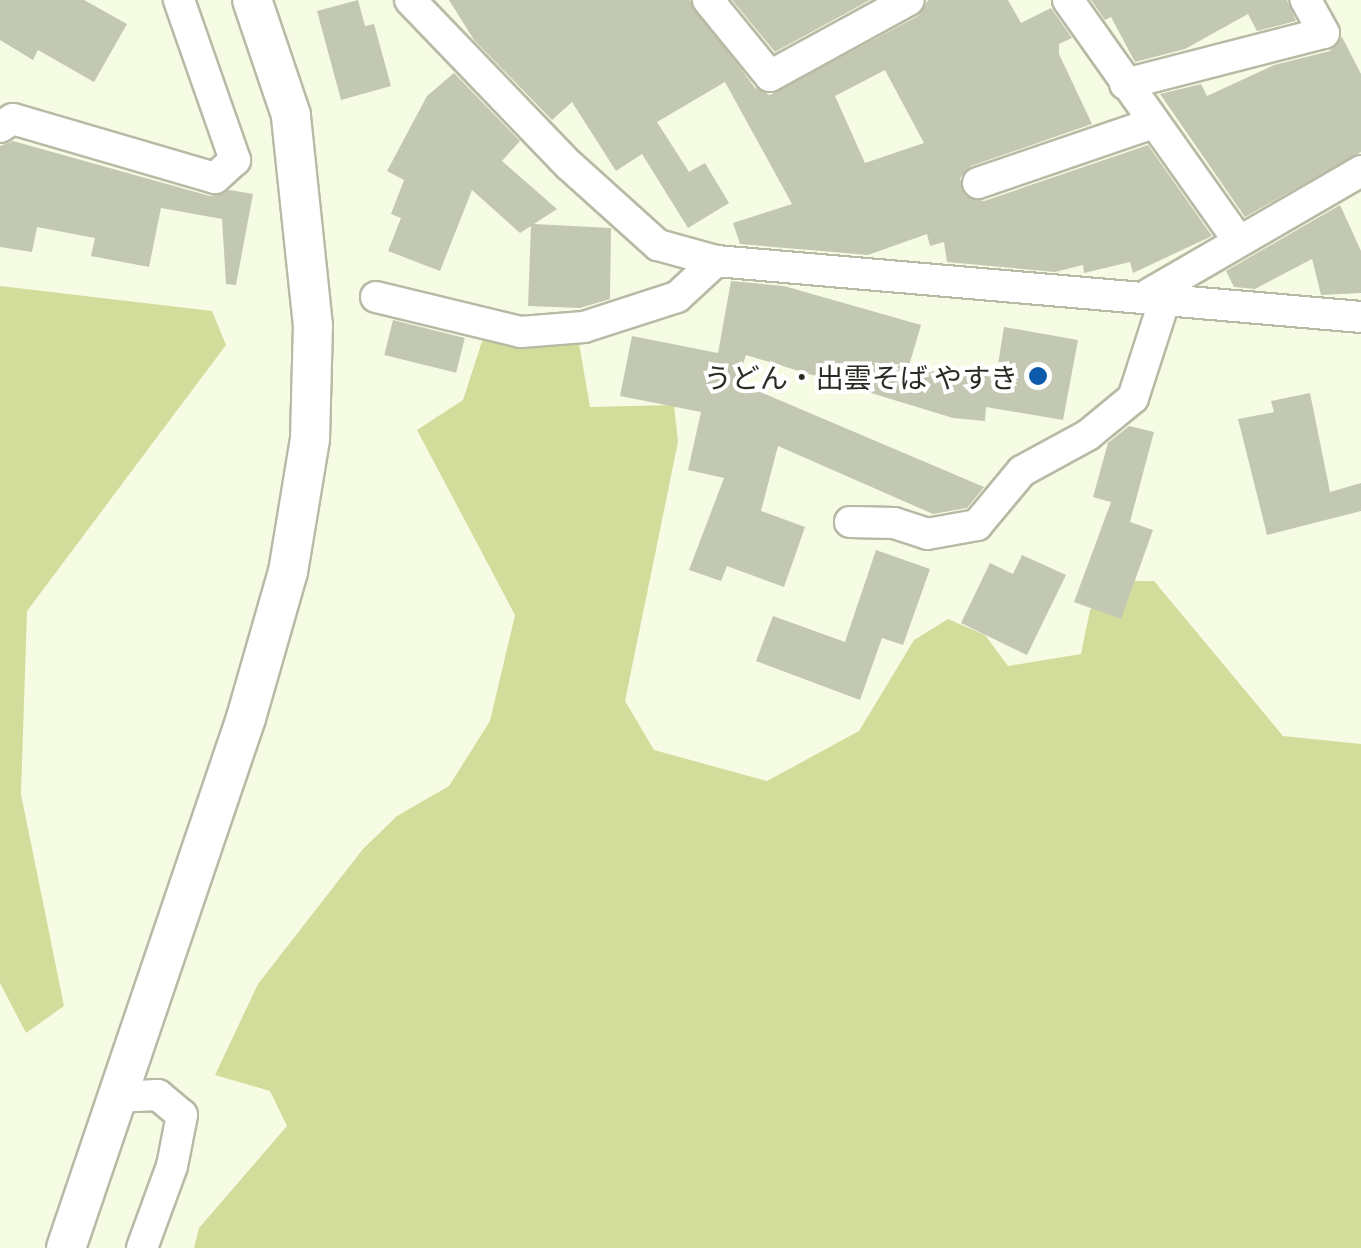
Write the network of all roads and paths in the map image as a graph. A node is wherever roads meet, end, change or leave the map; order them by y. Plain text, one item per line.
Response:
1 (179, 0) edge
2 (252, 0) edge
3 (410, 0) edge
4 (708, 0) edge
5 (909, 0) edge
6 (1068, 0) edge
7 (1306, 0) edge
8 (1125, 84) junction
9 (1153, 123) junction
10 (0, 128) edge
11 (1361, 171) edge
12 (978, 184) dead end
13 (1238, 240) junction
14 (716, 262) junction
15 (1158, 295) junction
16 (376, 297) dead end
17 (1361, 317) edge
18 (850, 522) dead end
19 (114, 1097) junction
20 (66, 1248) edge
21 (142, 1248) edge

1 - 10 street
2 - 19 street
3 - 14 street
4 - 5 street
6 - 8 street
7 - 8 street
8 - 9 street
9 - 12 street
9 - 13 street
11 - 13 street
13 - 15 street
14 - 15 street
14 - 16 street
15 - 17 street
15 - 18 street
19 - 20 street
19 - 21 street

